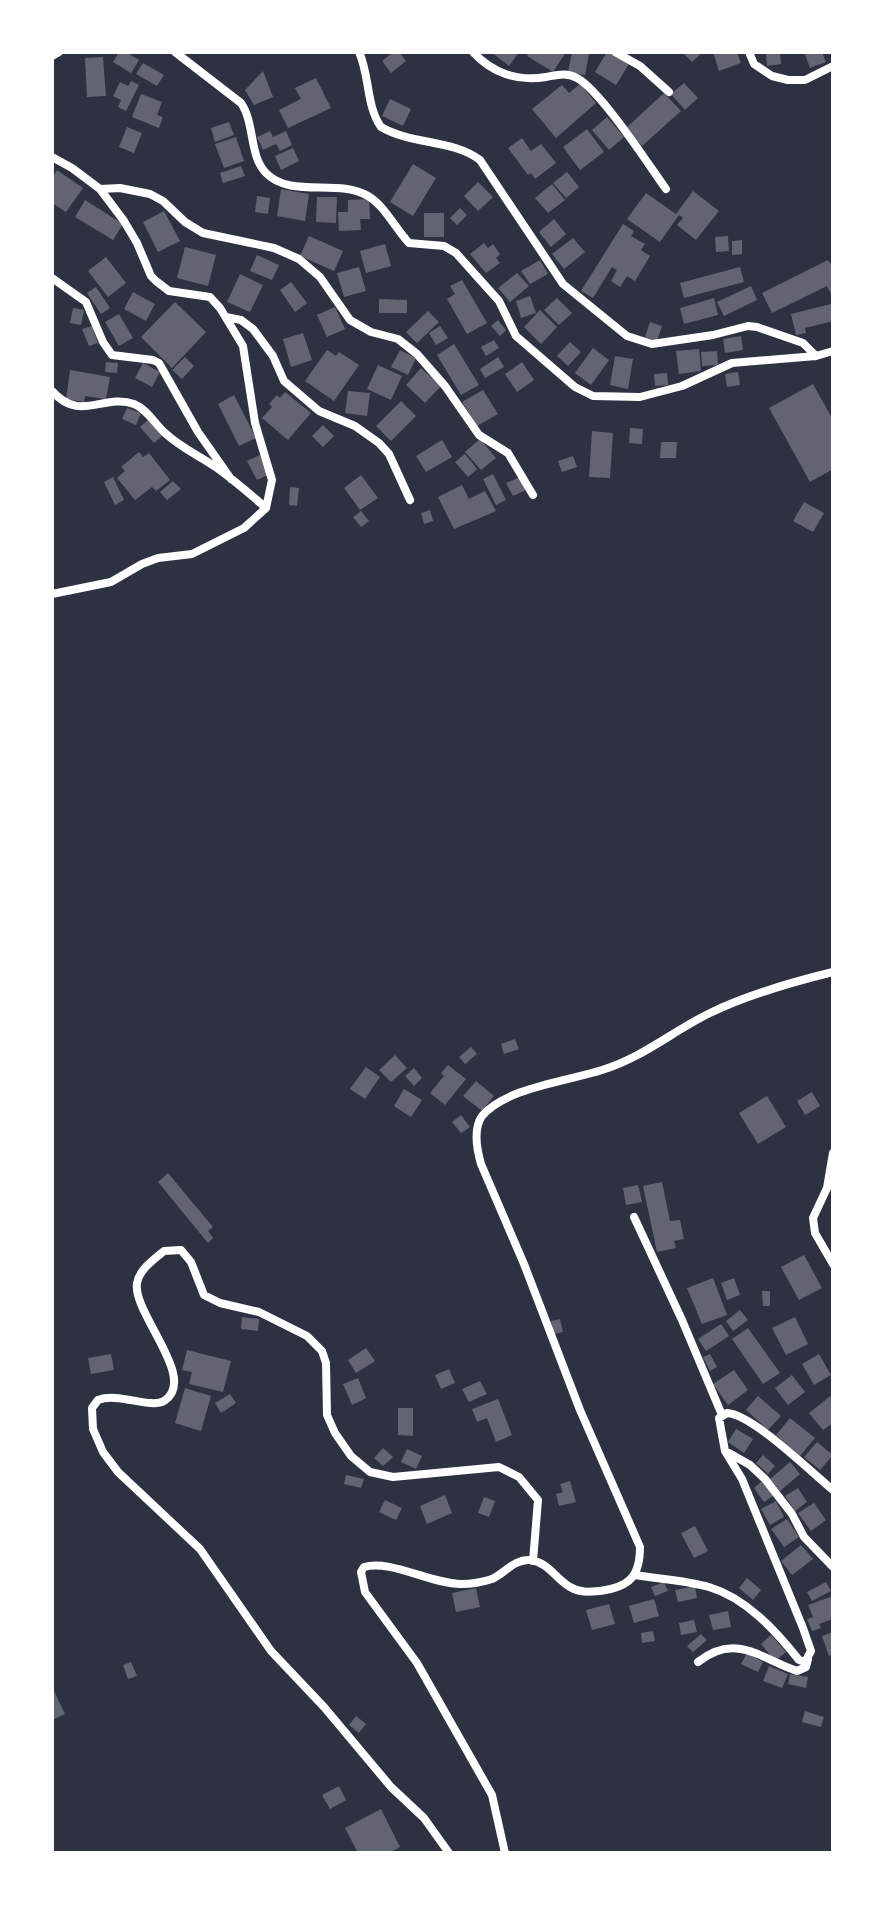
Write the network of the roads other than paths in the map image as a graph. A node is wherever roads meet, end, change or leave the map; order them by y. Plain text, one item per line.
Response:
1 (59, 52) edge
2 (175, 52) edge
3 (359, 52) edge
4 (473, 52) edge
5 (615, 52) edge
6 (749, 52) edge
7 (52, 56) edge
8 (833, 66) edge
9 (669, 92) dead end
10 (52, 157) edge
11 (100, 189) junction
12 (666, 189) dead end
13 (52, 278) edge
14 (226, 317) junction
15 (833, 351) edge
16 (816, 356) junction
17 (52, 391) edge
18 (231, 479) junction
19 (533, 495) dead end
20 (410, 500) dead end
21 (266, 508) junction
22 (52, 594) edge
23 (833, 972) edge
24 (833, 1153) edge
25 (634, 1217) dead end
26 (833, 1264) edge
27 (722, 1415) junction
28 (725, 1451) junction
29 (833, 1490) edge
30 (533, 1561) junction
31 (833, 1567) edge
32 (635, 1575) junction
33 (808, 1659) junction
34 (698, 1662) dead end
35 (449, 1853) edge
36 (505, 1853) edge

1 - 7 street
2 - 16 street
3 - 16 street
4 - 12 street
5 - 9 street
6 - 8 street
10 - 11 street
11 - 14 street
11 - 19 street
13 - 18 street
14 - 20 street
14 - 21 street
15 - 16 street
17 - 18 street
18 - 21 street
21 - 22 street
23 - 32 street
24 - 26 street
25 - 27 street
27 - 28 street
27 - 29 street
28 - 31 street
28 - 33 street
30 - 32 street
30 - 35 street
30 - 36 street
32 - 33 street
33 - 34 street

